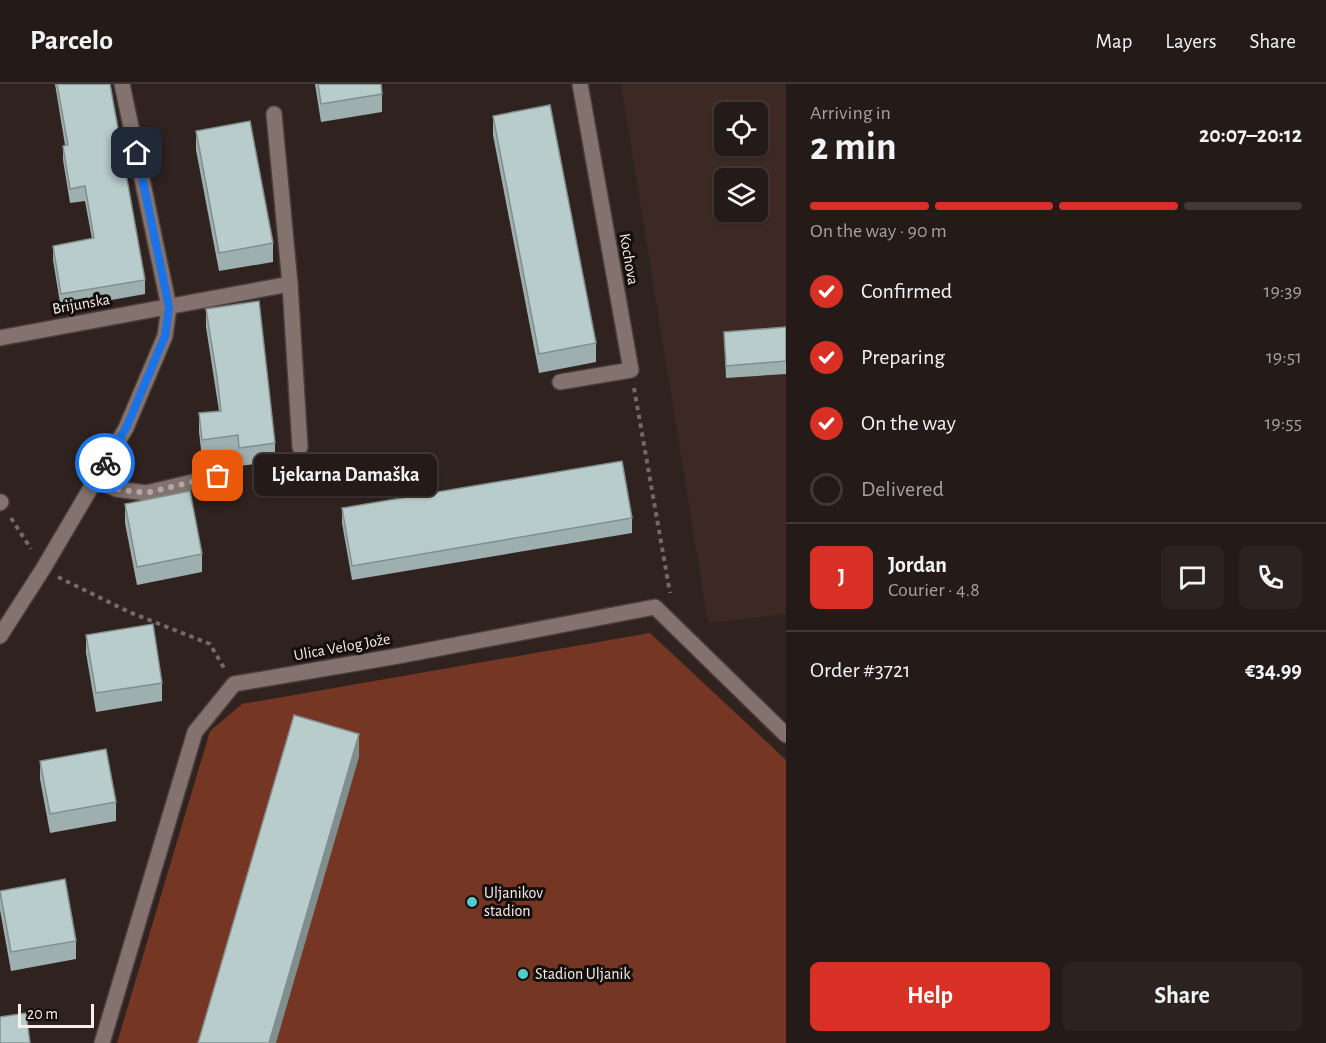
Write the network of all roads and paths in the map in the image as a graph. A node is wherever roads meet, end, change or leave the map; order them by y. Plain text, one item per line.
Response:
1 (122, 84) edge
2 (580, 84) edge
3 (274, 114) dead end
4 (290, 284) junction
5 (169, 307) junction
6 (0, 338) edge
7 (631, 370) junction
8 (560, 382) dead end
9 (300, 447) dead end
10 (218, 476) dead end
11 (96, 480) junction
12 (0, 503) edge
13 (33, 552) dead end
14 (58, 577) dead end
15 (655, 607) junction
16 (0, 636) edge
17 (234, 684) junction
18 (786, 735) edge
19 (102, 1043) edge

1 - 5 street
2 - 7 street, Kochova
3 - 4 street
4 - 5 street, Brijunska
4 - 9 street
5 - 6 street, Brijunska
5 - 11 street
7 - 8 street
7 - 15 path
10 - 11 street
11 - 16 street
12 - 13 path
14 - 17 path
15 - 17 street, Ulica Velog Jože
15 - 18 street
17 - 19 street

